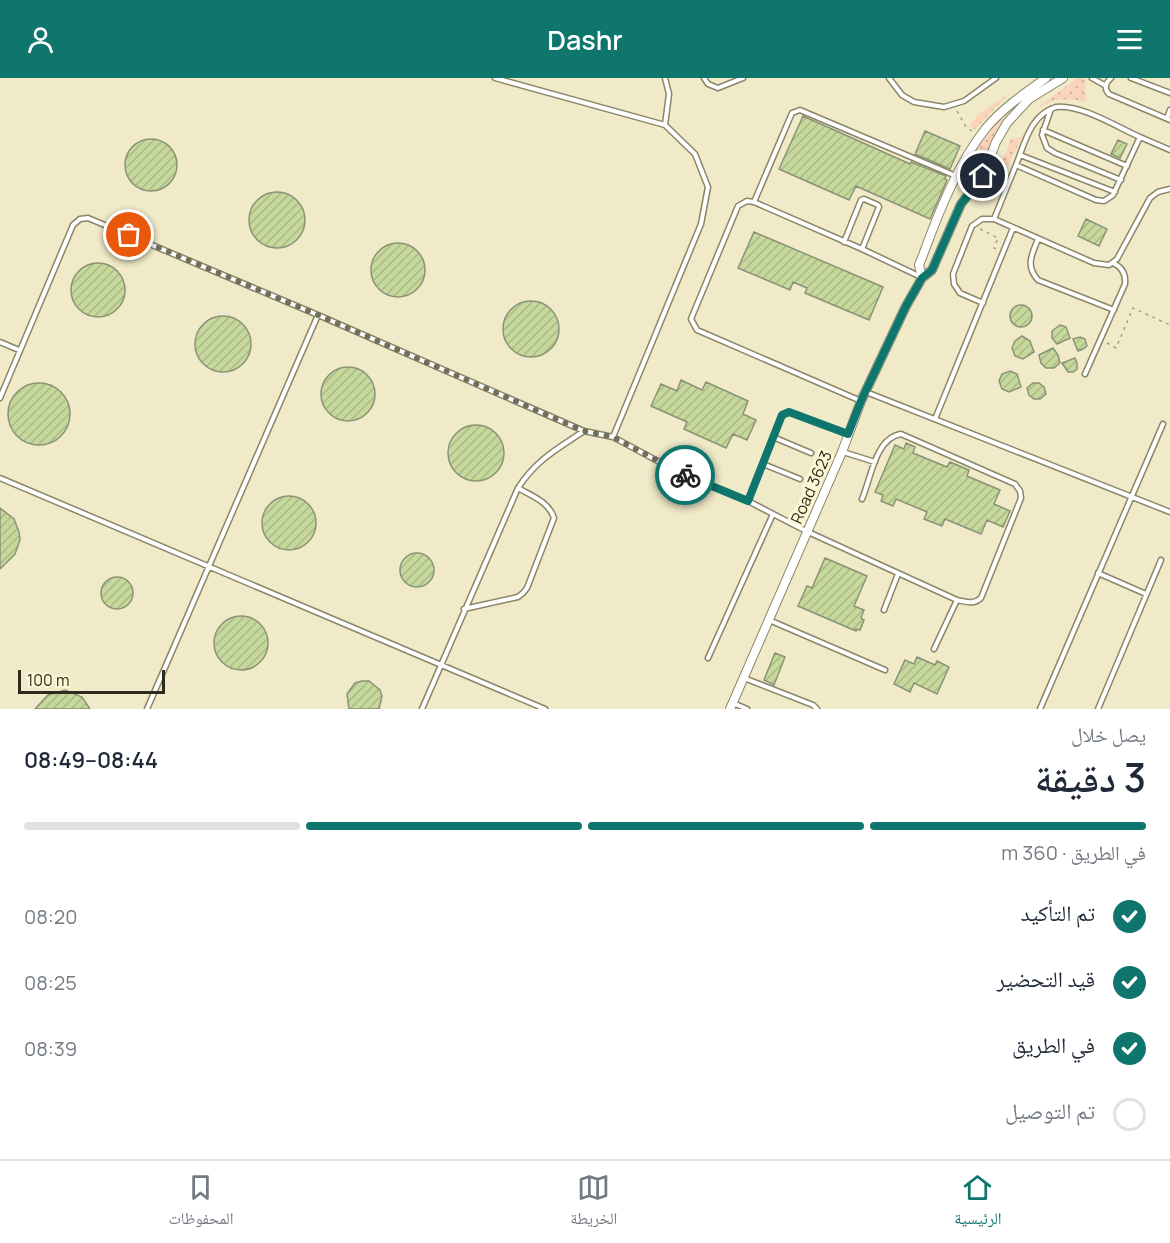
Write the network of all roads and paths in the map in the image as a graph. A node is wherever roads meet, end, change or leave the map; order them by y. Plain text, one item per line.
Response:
1 (495, 78) edge
2 (665, 78) edge
3 (704, 78) edge
4 (743, 78) edge
5 (889, 78) edge
6 (996, 78) edge
7 (1046, 78) edge
8 (1063, 78) edge
9 (1092, 78) edge
10 (1111, 78) edge
11 (1131, 78) edge
12 (1106, 86) junction
13 (1170, 93) edge
14 (954, 105) junction
15 (1051, 109) junction
16 (1170, 110) edge
17 (1168, 119) edge
18 (665, 125) junction
19 (1042, 130) junction
20 (980, 137) junction
21 (1140, 137) junction
22 (1170, 150) edge
23 (1020, 155) junction
24 (1016, 165) junction
25 (1127, 166) junction
26 (956, 177) junction
27 (1121, 180) junction
28 (1170, 189) edge
29 (1115, 192) junction
30 (754, 202) junction
31 (994, 219) junction
32 (1013, 228) junction
33 (1038, 239) junction
34 (844, 242) junction
35 (862, 249) junction
36 (1113, 262) junction
37 (922, 278) junction
38 (983, 303) junction
39 (1114, 310) junction
40 (318, 315) junction
41 (1170, 325) edge
42 (1100, 341) junction
43 (0, 342) edge
44 (19, 350) junction
45 (1085, 375) dead end
46 (866, 392) junction
47 (0, 398) edge
48 (861, 401) junction
49 (935, 419) junction
50 (1163, 424) dead end
51 (584, 431) junction
52 (848, 434) junction
53 (613, 437) junction
54 (773, 437) junction
55 (842, 452) junction
56 (811, 453) dead end
57 (875, 462) junction
58 (763, 464) junction
59 (0, 478) edge
60 (800, 479) dead end
61 (518, 488) junction
62 (1132, 496) junction
63 (862, 499) dead end
64 (748, 501) junction
65 (1170, 512) edge
66 (773, 514) junction
67 (806, 531) junction
68 (1161, 560) dead end
69 (207, 566) junction
70 (1098, 573) junction
71 (898, 574) junction
72 (1146, 594) junction
73 (957, 600) junction
74 (464, 609) junction
75 (884, 610) dead end
76 (768, 620) junction
77 (934, 649) dead end
78 (708, 658) dead end
79 (441, 663) junction
80 (885, 670) dead end
81 (743, 678) junction
82 (731, 706) edge
83 (147, 709) edge
84 (422, 709) edge
85 (545, 709) edge
86 (747, 709) edge
87 (817, 709) edge
88 (1040, 709) edge
89 (1098, 709) edge

1 - 18 lane
2 - 18 lane
3 - 4 lane
5 - 14 lane
6 - 14 lane
7 - 20 street, Road 3623
8 - 37 street, Road 3623
9 - 12 lane
10 - 12 lane
11 - 13 lane
12 - 17 lane
14 - 20 path
15 - 19 lane
15 - 21 lane
15 - 23 lane
16 - 17 lane
18 - 53 lane
19 - 25 lane
19 - 27 lane
20 - 26 street, Road 3623
21 - 22 lane
21 - 25 lane
23 - 24 lane
23 - 29 lane
24 - 29 lane
24 - 31 lane
25 - 27 lane
26 - 30 lane
26 - 37 street, Road 3623
27 - 29 lane
28 - 36 lane
30 - 34 lane
30 - 48 lane
31 - 32 lane
31 - 38 lane
32 - 33 lane
32 - 38 lane
33 - 36 lane
33 - 39 lane
34 - 35 lane
34 - 35 lane
35 - 37 lane
36 - 39 lane
37 - 46 street, Road 3623
38 - 49 lane
39 - 42 lane
40 - 44 lane
40 - 51 lane
40 - 69 lane
41 - 42 path
42 - 45 lane
43 - 44 lane
44 - 47 lane
46 - 48 street, Road 3623
46 - 49 lane
48 - 52 street, Road 3623
49 - 62 lane
50 - 62 lane
51 - 53 lane
51 - 61 lane
52 - 54 lane
52 - 55 street, Road 3623
53 - 64 lane
54 - 56 lane
54 - 58 lane
55 - 57 lane
55 - 67 street, Road 3623
57 - 63 lane
57 - 73 lane
58 - 60 lane
58 - 64 lane
59 - 69 lane
61 - 74 lane
61 - 74 lane
62 - 65 lane
62 - 70 lane
64 - 66 lane
66 - 67 lane
66 - 78 lane
67 - 71 lane
67 - 76 street, Road 3623
68 - 72 lane
69 - 79 lane
69 - 83 lane
70 - 72 lane
70 - 88 lane
71 - 73 lane
71 - 75 lane
72 - 89 lane
73 - 77 lane
74 - 79 lane
76 - 80 lane
76 - 81 street, Road 3623
79 - 84 lane
79 - 85 lane
81 - 82 street, Road 3623
81 - 87 lane
82 - 86 lane

